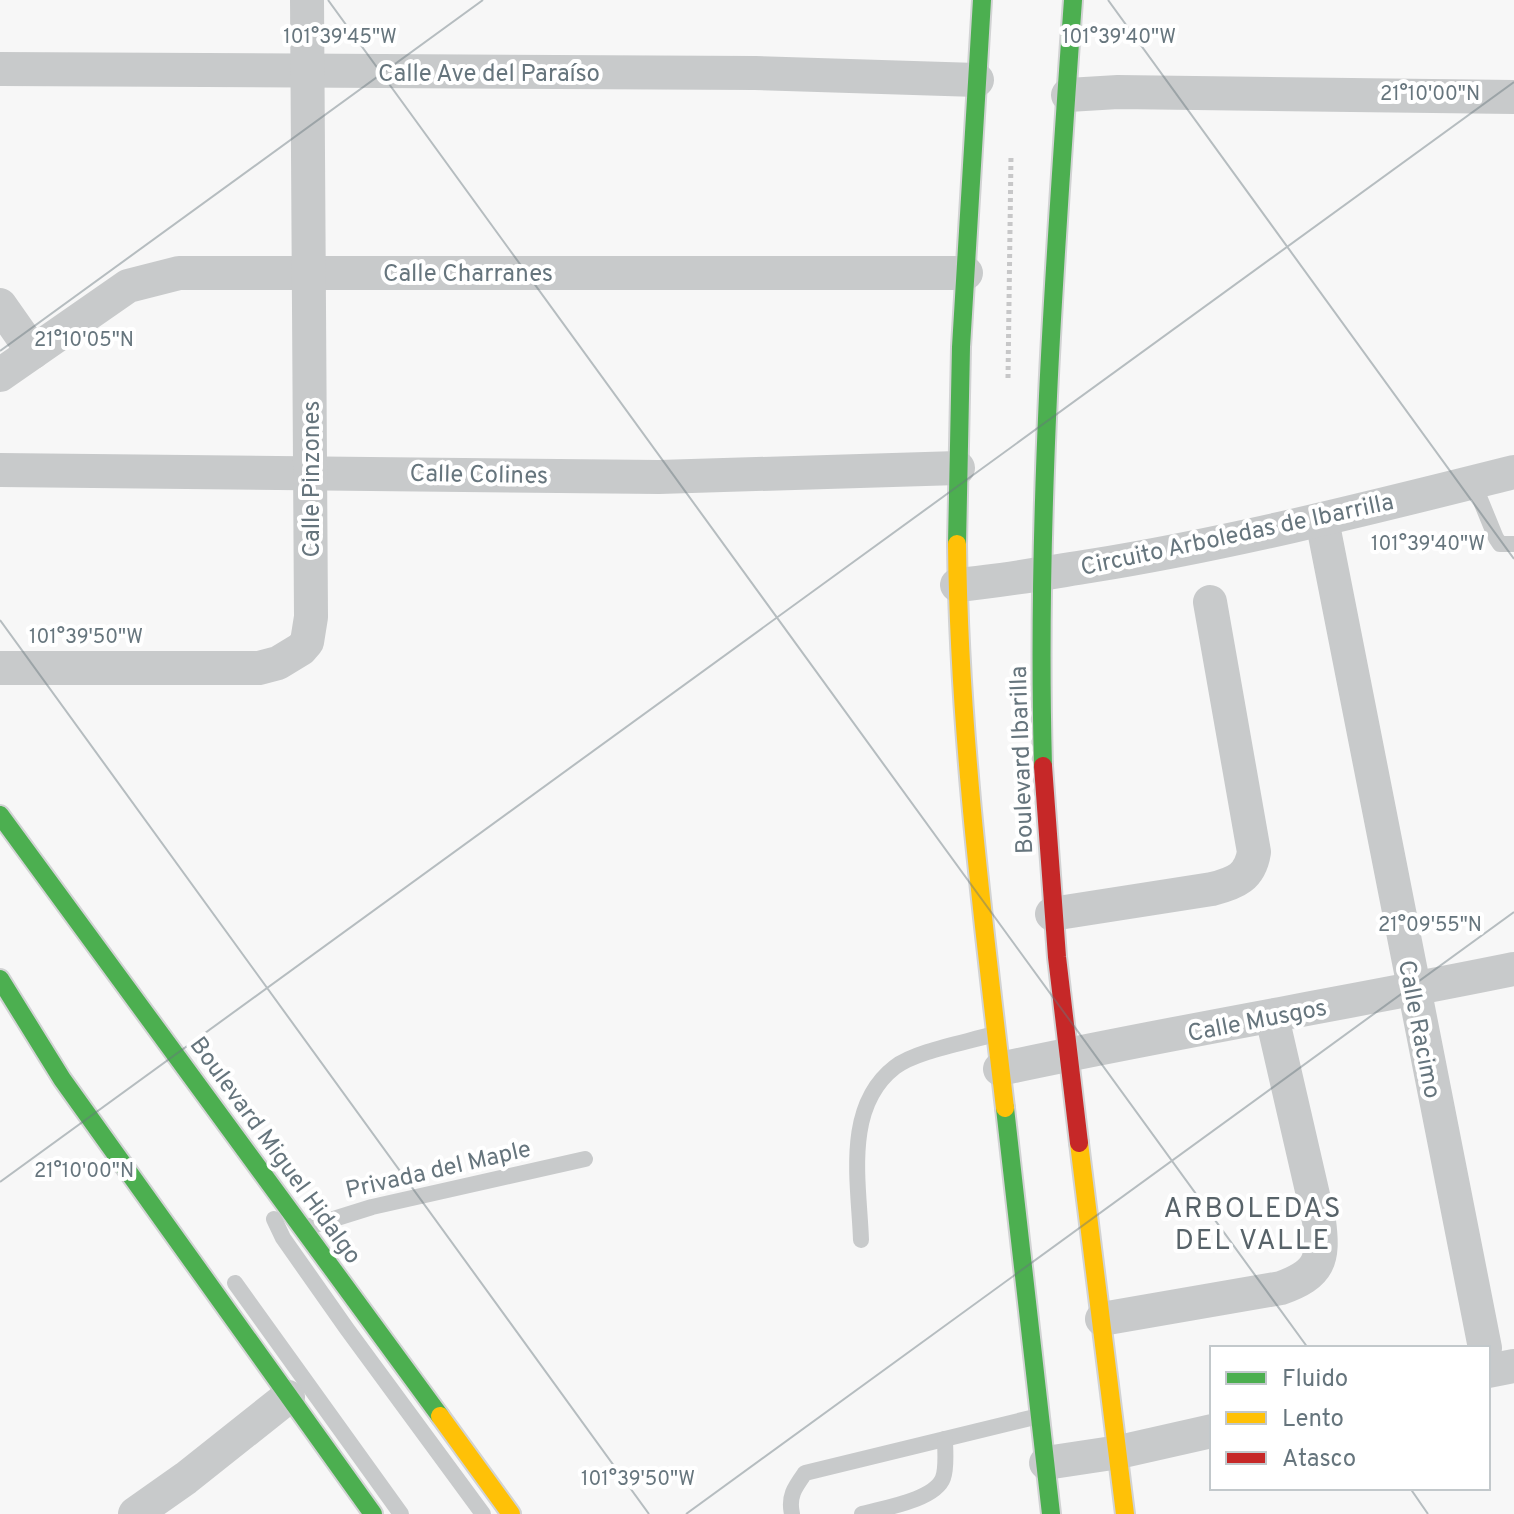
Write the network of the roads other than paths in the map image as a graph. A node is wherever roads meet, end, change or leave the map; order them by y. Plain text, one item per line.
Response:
1 (307, 0) edge
2 (982, 0) edge
3 (1053, 0) edge
4 (1073, 0) edge
5 (1070, 52) junction
6 (0, 69) edge
7 (307, 72) junction
8 (977, 80) junction
9 (1068, 95) junction
10 (1514, 97) edge
11 (311, 272) junction
12 (966, 273) junction
13 (0, 305) edge
14 (33, 352) junction
15 (0, 375) edge
16 (958, 468) junction
17 (0, 470) edge
18 (312, 472) junction
19 (1514, 472) edge
20 (1473, 482) junction
21 (1322, 520) junction
22 (1514, 544) edge
23 (1039, 574) junction
24 (957, 585) junction
25 (1210, 602) dead end
26 (0, 668) edge
27 (0, 815) edge
28 (24, 882) dead end
29 (1052, 914) junction
30 (99, 948) junction
31 (1514, 969) edge
32 (4, 972) edge
33 (1412, 990) junction
34 (43, 1017) dead end
35 (1272, 1017) junction
36 (996, 1034) junction
37 (1068, 1053) junction
38 (1000, 1069) junction
39 (585, 1159) dead end
40 (256, 1162) junction
41 (303, 1228) junction
42 (861, 1240) dead end
43 (222, 1266) dead end
44 (1102, 1319) junction
45 (1485, 1346) edge
46 (1514, 1366) edge
47 (1490, 1369) edge
48 (288, 1397) junction
49 (1040, 1416) junction
50 (1210, 1431) edge
51 (945, 1439) junction
52 (1119, 1452) junction
53 (1046, 1463) junction
54 (135, 1514) edge
55 (373, 1514) edge
56 (401, 1514) edge
57 (483, 1514) edge
58 (511, 1514) edge
59 (792, 1514) edge
60 (862, 1514) edge
61 (1051, 1514) edge
62 (1125, 1514) edge

1 - 7 street, Calle Pinzones
2 - 8 main road, Boulevard Ibarilla
3 - 5 main road
4 - 5 main road, Boulevard Ibarilla
5 - 9 main road, Boulevard Ibarilla
6 - 7 street, Calle Ave del Paraíso
7 - 8 street, Calle Ave del Paraíso
7 - 11 street, Calle Pinzones
8 - 12 main road, Boulevard Ibarilla
9 - 10 street
9 - 23 main road, Boulevard Ibarilla
11 - 12 street, Calle Charranes
11 - 14 street, Calle Charranes
11 - 18 street, Calle Pinzones
12 - 16 main road, Boulevard Ibarilla
13 - 14 street
14 - 15 street, Calle Charranes
16 - 18 street, Calle Colines
16 - 24 main road, Boulevard Ibarilla
17 - 18 street, Calle Colines
18 - 26 street, Calle Pinzones
19 - 20 street, Circuito Arboledas de Ibarrilla
20 - 21 street, Circuito Arboledas de Ibarrilla
20 - 22 lane
21 - 23 street, Circuito Arboledas de Ibarrilla
21 - 33 street, Calle Racimo
23 - 24 street, Circuito Arboledas de Ibarrilla
23 - 29 main road, Boulevard Ibarilla
24 - 36 main road, Boulevard Ibarilla
25 - 29 street
27 - 30 main road, Boulevard Miguel Hidalgo
28 - 30 main road
29 - 37 main road, Boulevard Ibarilla
30 - 40 main road, Boulevard Miguel Hidalgo
31 - 33 street, Calle Musgos
32 - 34 lane
32 - 48 main road
33 - 35 street, Calle Musgos
33 - 45 street, Calle Racimo
35 - 37 street, Calle Musgos
35 - 44 street
36 - 38 main road, Boulevard Ibarilla
36 - 42 lane
37 - 38 street, Calle Musgos
37 - 44 main road, Boulevard Ibarilla
38 - 49 main road, Boulevard Ibarilla
39 - 41 lane, Privada del Maple
40 - 41 main road, Boulevard Miguel Hidalgo
40 - 57 lane
41 - 58 main road, Boulevard Miguel Hidalgo
43 - 56 lane
44 - 52 main road, Boulevard Ibarilla
46 - 47 street
48 - 54 street
48 - 55 main road
49 - 51 lane
49 - 53 main road, Boulevard Ibarilla
50 - 52 street
51 - 59 lane
51 - 60 lane
52 - 53 street
52 - 62 main road, Boulevard Ibarilla
53 - 61 main road, Boulevard Ibarilla

